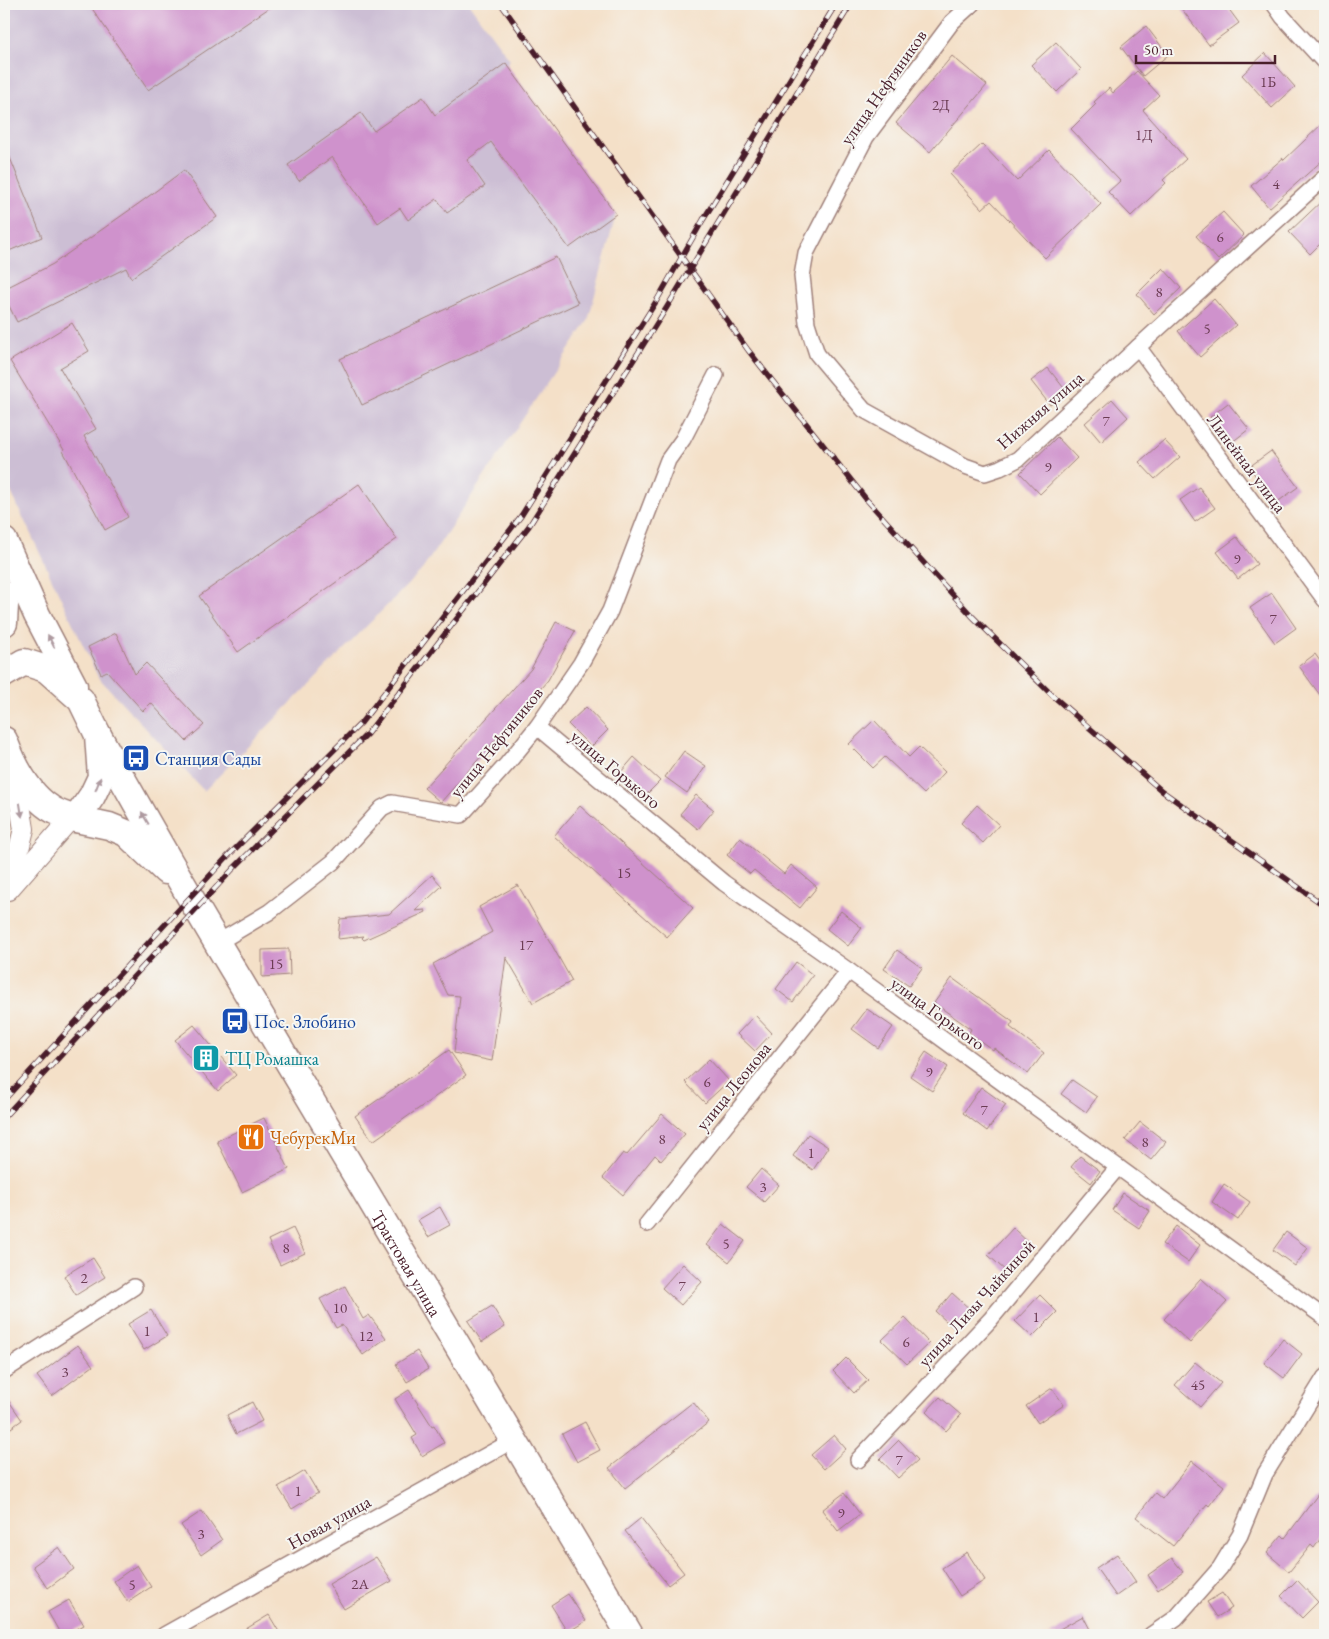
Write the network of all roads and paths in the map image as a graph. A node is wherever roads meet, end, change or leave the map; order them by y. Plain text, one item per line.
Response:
1 (972, 4) edge
2 (1274, 4) edge
3 (1325, 63) edge
4 (1325, 177) edge
5 (806, 253) joint
6 (1138, 347) junction
7 (716, 375) dead end
8 (4, 541) edge
9 (4, 595) edge
10 (1325, 600) edge
11 (4, 622) edge
12 (4, 674) edge
13 (81, 700) junction
14 (537, 727) junction
15 (98, 735) junction
16 (8, 751) edge
17 (73, 818) junction
18 (4, 887) edge
19 (187, 890) junction
20 (4, 895) edge
21 (217, 943) junction
22 (849, 971) junction
23 (1118, 1167) junction
24 (647, 1224) dead end
25 (134, 1288) dead end
26 (1325, 1318) edge
27 (4, 1371) edge
28 (1325, 1377) edge
29 (512, 1441) junction
30 (858, 1460) dead end
31 (164, 1635) edge
32 (630, 1635) edge
33 (1152, 1635) edge

1 - 5 street, улица Нефтяников
2 - 3 street
4 - 6 street, Нижняя улица
5 - 6 street, Нижняя улица
6 - 10 street, Линейная улица
7 - 14 street, улица Нефтяников
13 -> 8 highway, Трактовая улица
9 - 11 highway
12 - 13 highway
13 - 15 highway, Трактовая улица
14 - 21 street, улица Нефтяников
14 - 22 street, улица Горького
17 -> 15 highway
19 -> 15 highway, Трактовая улица
16 - 17 highway
16 -> 18 street
17 - 19 highway
17 - 20 street
19 - 21 highway, Трактовая улица
21 - 29 highway, Трактовая улица
22 - 23 street, улица Горького
22 - 24 street, улица Леонова
23 - 26 street, улица Горького
23 - 30 street, улица Лизы Чайкиной
25 - 27 street
28 - 33 street
29 - 31 street, Новая улица
29 - 32 highway, Трактовая улица

